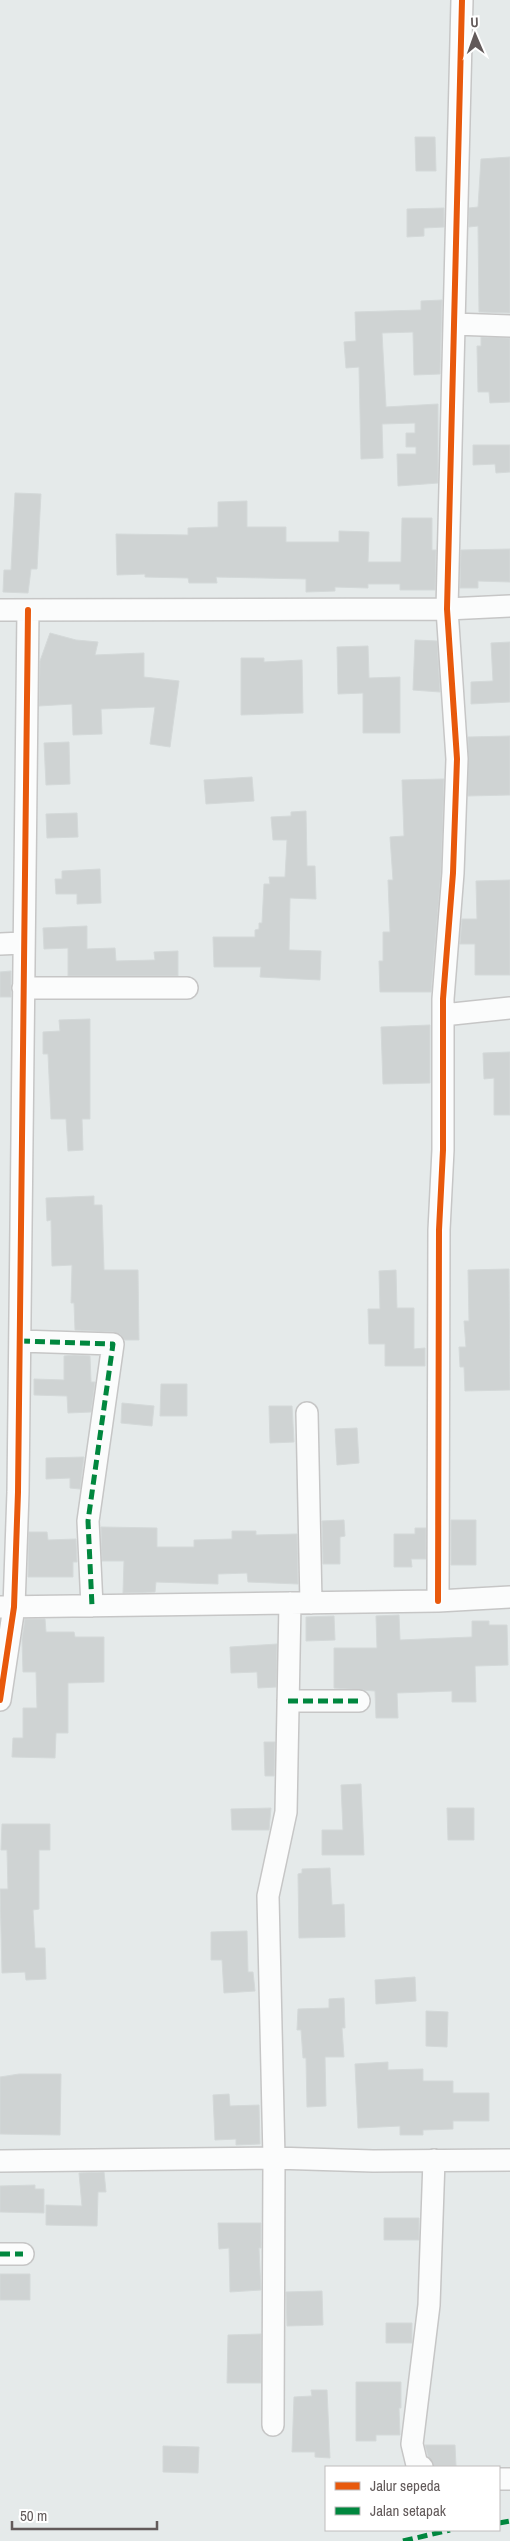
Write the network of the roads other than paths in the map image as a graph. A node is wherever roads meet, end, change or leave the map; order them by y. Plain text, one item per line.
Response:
1 (462, 0) edge
2 (454, 324) junction
3 (510, 326) edge
4 (510, 606) edge
5 (448, 609) junction
6 (0, 610) edge
7 (28, 610) junction
8 (23, 943) junction
9 (0, 944) edge
10 (23, 988) junction
11 (187, 988) dead end
12 (510, 1008) edge
13 (443, 1015) junction
14 (20, 1341) junction
15 (308, 1413) dead end
16 (510, 1597) edge
17 (438, 1601) junction
18 (300, 1603) junction
19 (92, 1606) junction
20 (7, 1607) edge
21 (0, 1700) edge
22 (288, 1701) junction
23 (359, 1701) dead end
24 (274, 2158) junction
25 (434, 2160) junction
26 (510, 2160) edge
27 (0, 2161) edge
28 (0, 2254) edge
29 (23, 2254) dead end
30 (272, 2424) dead end
31 (420, 2466) edge

1 - 2 street
2 - 3 street
2 - 5 street
4 - 5 street
5 - 7 street
5 - 13 street
6 - 7 street
7 - 8 street
8 - 9 street
8 - 10 street
10 - 11 street
10 - 14 street
12 - 13 street
13 - 17 street
14 - 19 street
14 - 20 street
15 - 18 street
16 - 17 street
17 - 18 street
18 - 19 street
18 - 22 street
19 - 20 street
20 - 21 street
22 - 23 street
22 - 24 street
24 - 25 street
24 - 27 street
24 - 30 street
25 - 26 street
25 - 31 street
28 - 29 street

